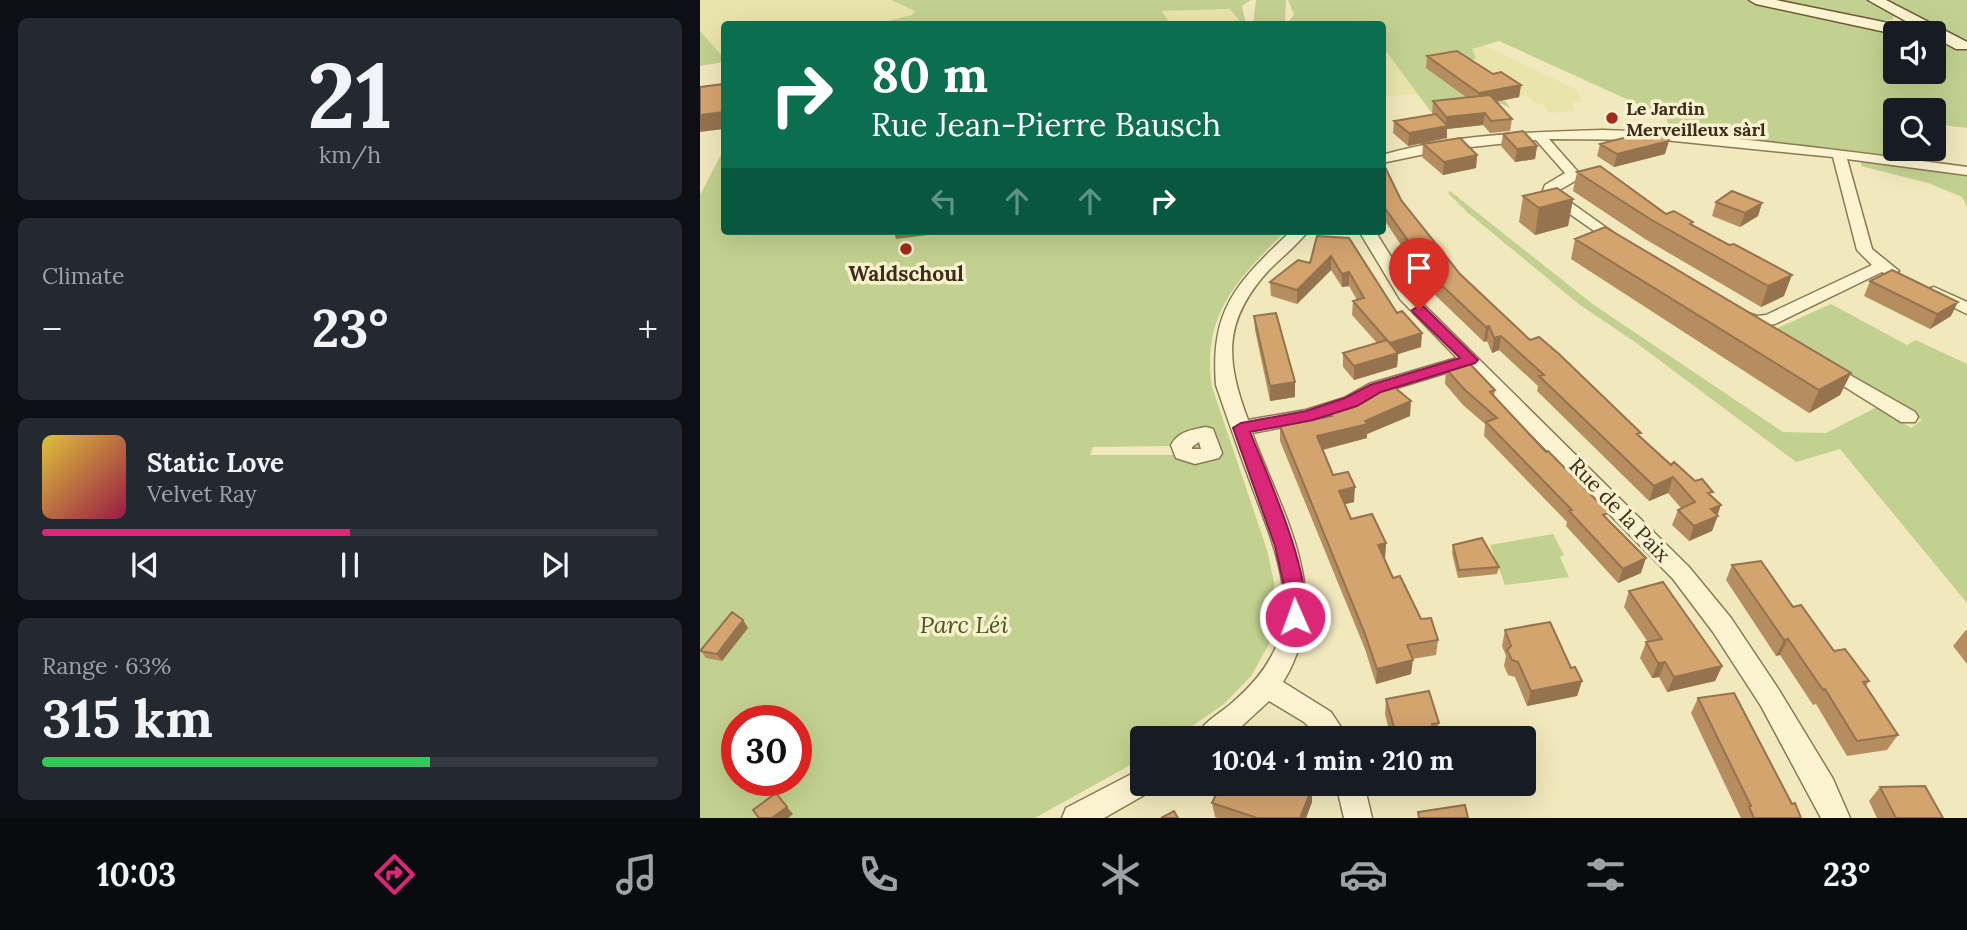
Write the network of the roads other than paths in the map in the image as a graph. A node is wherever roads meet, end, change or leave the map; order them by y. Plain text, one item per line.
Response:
1 (1756, 0) edge
2 (1880, 2) edge
3 (1897, 21) edge
4 (1898, 21) edge
5 (1883, 24) edge
6 (1946, 41) edge
7 (1946, 42) edge
8 (1964, 47) edge
9 (1539, 135) junction
10 (1839, 154) junction
11 (1386, 158) edge
12 (1967, 171) edge
13 (1296, 235) edge
14 (1369, 235) edge
15 (1638, 255) edge
16 (1882, 266) junction
17 (1967, 309) edge
18 (1730, 310) edge
19 (1756, 321) junction
20 (1779, 339) edge
21 (1470, 360) junction
22 (1814, 361) edge
23 (1908, 417) dead end
24 (1241, 428) junction
25 (1266, 686) junction
26 (1226, 726) edge
27 (1327, 726) edge
28 (1130, 788) edge
29 (1353, 796) edge
30 (1076, 818) edge
31 (1358, 818) edge
32 (1836, 818) edge

1 - 5 main road
2 - 3 main road
2 - 4 main road
6 - 8 main road
7 - 8 main road
9 - 10 street
9 - 11 street
9 - 15 street
10 - 12 street
10 - 16 street
13 - 24 street
14 - 21 street, Rue de la Paix
16 - 17 street
16 - 19 street
18 - 19 street
19 - 20 street
21 - 24 street
21 - 32 street, Rue de la Paix
22 - 23 street
24 - 25 street
25 - 26 street
25 - 27 street
28 - 30 street
29 - 31 street

